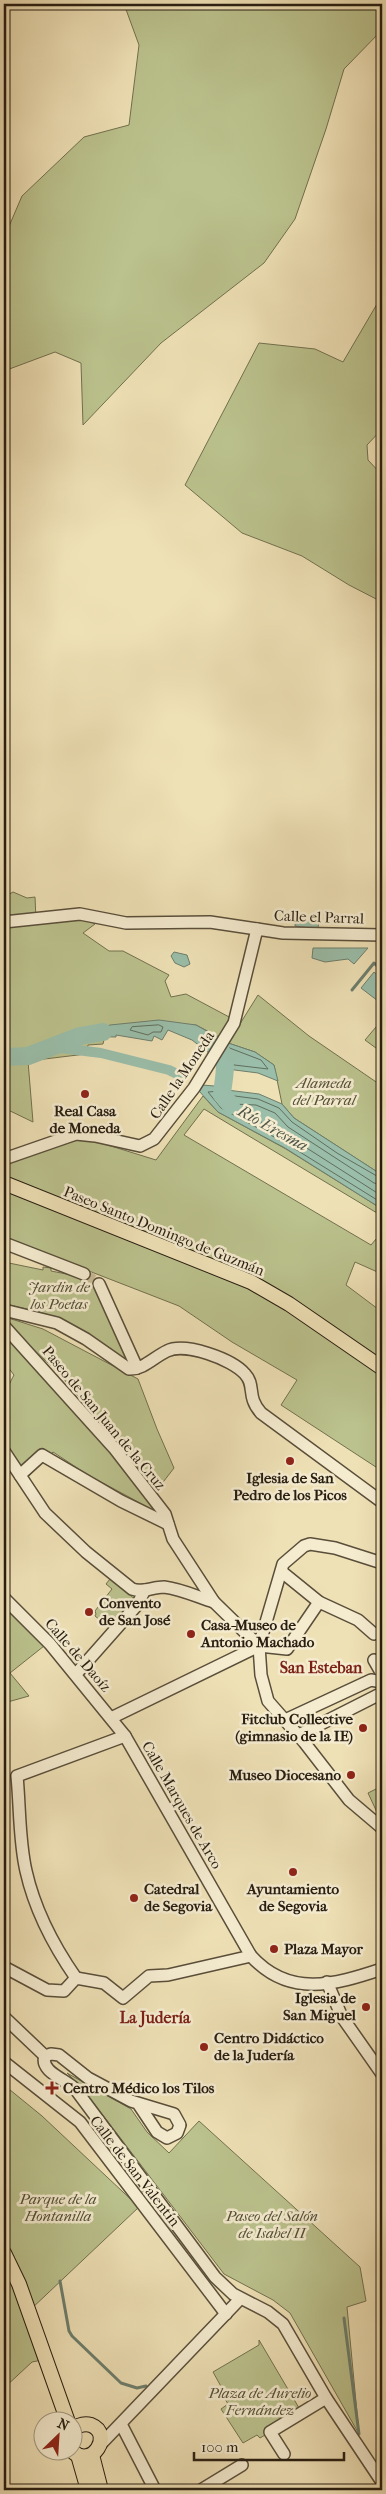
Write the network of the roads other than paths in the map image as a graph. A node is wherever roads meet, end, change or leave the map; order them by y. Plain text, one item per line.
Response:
1 (4, 922) edge
2 (257, 929) junction
3 (382, 935) edge
4 (236, 1019) joint
5 (4, 1159) edge
6 (4, 1183) edge
7 (4, 1243) edge
8 (84, 1274) tunnel mouth
9 (99, 1284) tunnel mouth
10 (4, 1310) edge
11 (8, 1330) edge
12 (137, 1368) junction
13 (382, 1368) edge
14 (4, 1451) edge
15 (20, 1475) junction
16 (382, 1502) edge
17 (168, 1524) junction
18 (382, 1563) edge
19 (282, 1572) junction
20 (145, 1590) junction
21 (4, 1598) edge
22 (319, 1602) junction
23 (218, 1605) junction
24 (374, 1634) dead end
25 (259, 1646) junction
26 (374, 1660) dead end
27 (76, 1674) junction
28 (382, 1674) edge
29 (382, 1682) edge
30 (382, 1693) edge
31 (112, 1718) junction
32 (284, 1720) junction
33 (298, 1735) junction
34 (125, 1736) junction
35 (382, 1828) edge
36 (251, 1956) junction
37 (4, 1967) edge
38 (382, 1969) edge
39 (76, 1978) junction
40 (327, 1982) junction
41 (4, 2017) edge
42 (45, 2056) junction
43 (4, 2062) edge
44 (382, 2074) edge
45 (139, 2105) dead end
46 (4, 2253) edge
47 (240, 2299) junction
48 (226, 2314) junction
49 (326, 2398) junction
50 (61, 2402) junction
51 (64, 2412) edge
52 (120, 2426) junction
53 (84, 2428) edge
54 (86, 2451) edge
55 (284, 2454) dead end
56 (242, 2465) dead end
57 (382, 2482) edge
58 (88, 2490) edge
59 (101, 2490) edge
60 (155, 2490) edge
61 (201, 2490) edge

1 - 2 street
2 - 3 street, Calle el Parral
2 - 4 street, Calle el Parral
4 - 5 street, Calle la Moneda
6 - 13 main road, Paseo Santo Domingo de Guzmán
7 - 8 street
9 - 12 street
10 - 12 street, Paseo de San Juan de la Cruz
11 - 17 street, Paseo de San Juan de la Cruz
12 - 16 street
14 - 15 street
15 - 17 street
15 - 20 street
17 - 23 street, Paseo de San Juan de la Cruz
18 - 19 street
19 - 22 street
19 - 25 street
20 - 23 street
20 - 27 street
21 - 27 street, Calle de Daoíz
22 - 24 street
22 - 25 street
23 - 25 street, Paseo de San Juan de la Cruz
25 - 31 street
25 - 32 street
26 - 28 street
27 - 31 street, Calle de Daoíz
29 - 32 street
30 - 33 street
31 - 34 street, Calle de Daoíz
32 - 33 street
33 - 35 street
34 - 36 street, Calle Marques de Arco
34 - 39 street
36 - 39 street
36 - 40 street
37 - 39 street
38 - 40 street
40 - 44 street
41 - 42 street
42 - 45 street
42 - 47 street
43 - 48 street, Calle de San Valentín
46 - 50 main road
47 - 48 street
47 - 49 street
48 - 52 street
49 - 55 street
49 - 57 street
50 - 51 main road
50 - 53 main road
52 - 53 street
52 - 54 street
52 - 60 street
53 - 54 main road
54 - 58 main road
54 - 59 main road
56 - 61 street

